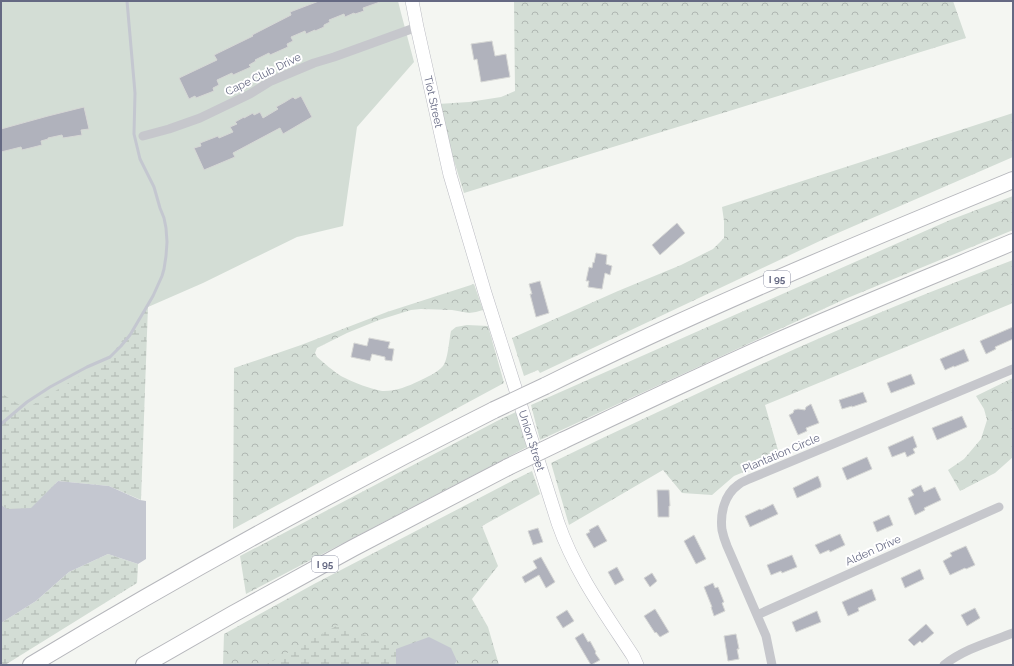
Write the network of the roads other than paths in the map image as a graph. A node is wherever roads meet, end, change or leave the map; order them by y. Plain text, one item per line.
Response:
1 (412, 1) edge
2 (417, 28) junction
3 (143, 136) dead end
4 (1013, 180) edge
5 (457, 202) joint
6 (1013, 242) edge
7 (1013, 369) edge
8 (999, 507) dead end
9 (757, 615) junction
10 (1013, 633) edge
11 (31, 665) edge
12 (144, 665) edge
13 (637, 665) edge
14 (772, 665) edge
15 (944, 665) edge

1 - 2 main road, Tiot Street
2 - 3 street, Cape Club Drive
2 - 5 main road, Tiot Street
4 - 11 highway, I 95, bridge
5 - 13 main road, Union Street
6 - 12 highway, I 95, bridge
7 - 9 street, Plantation Circle
8 - 9 street, Alden Drive
9 - 14 street, Plantation Circle
10 - 15 street

